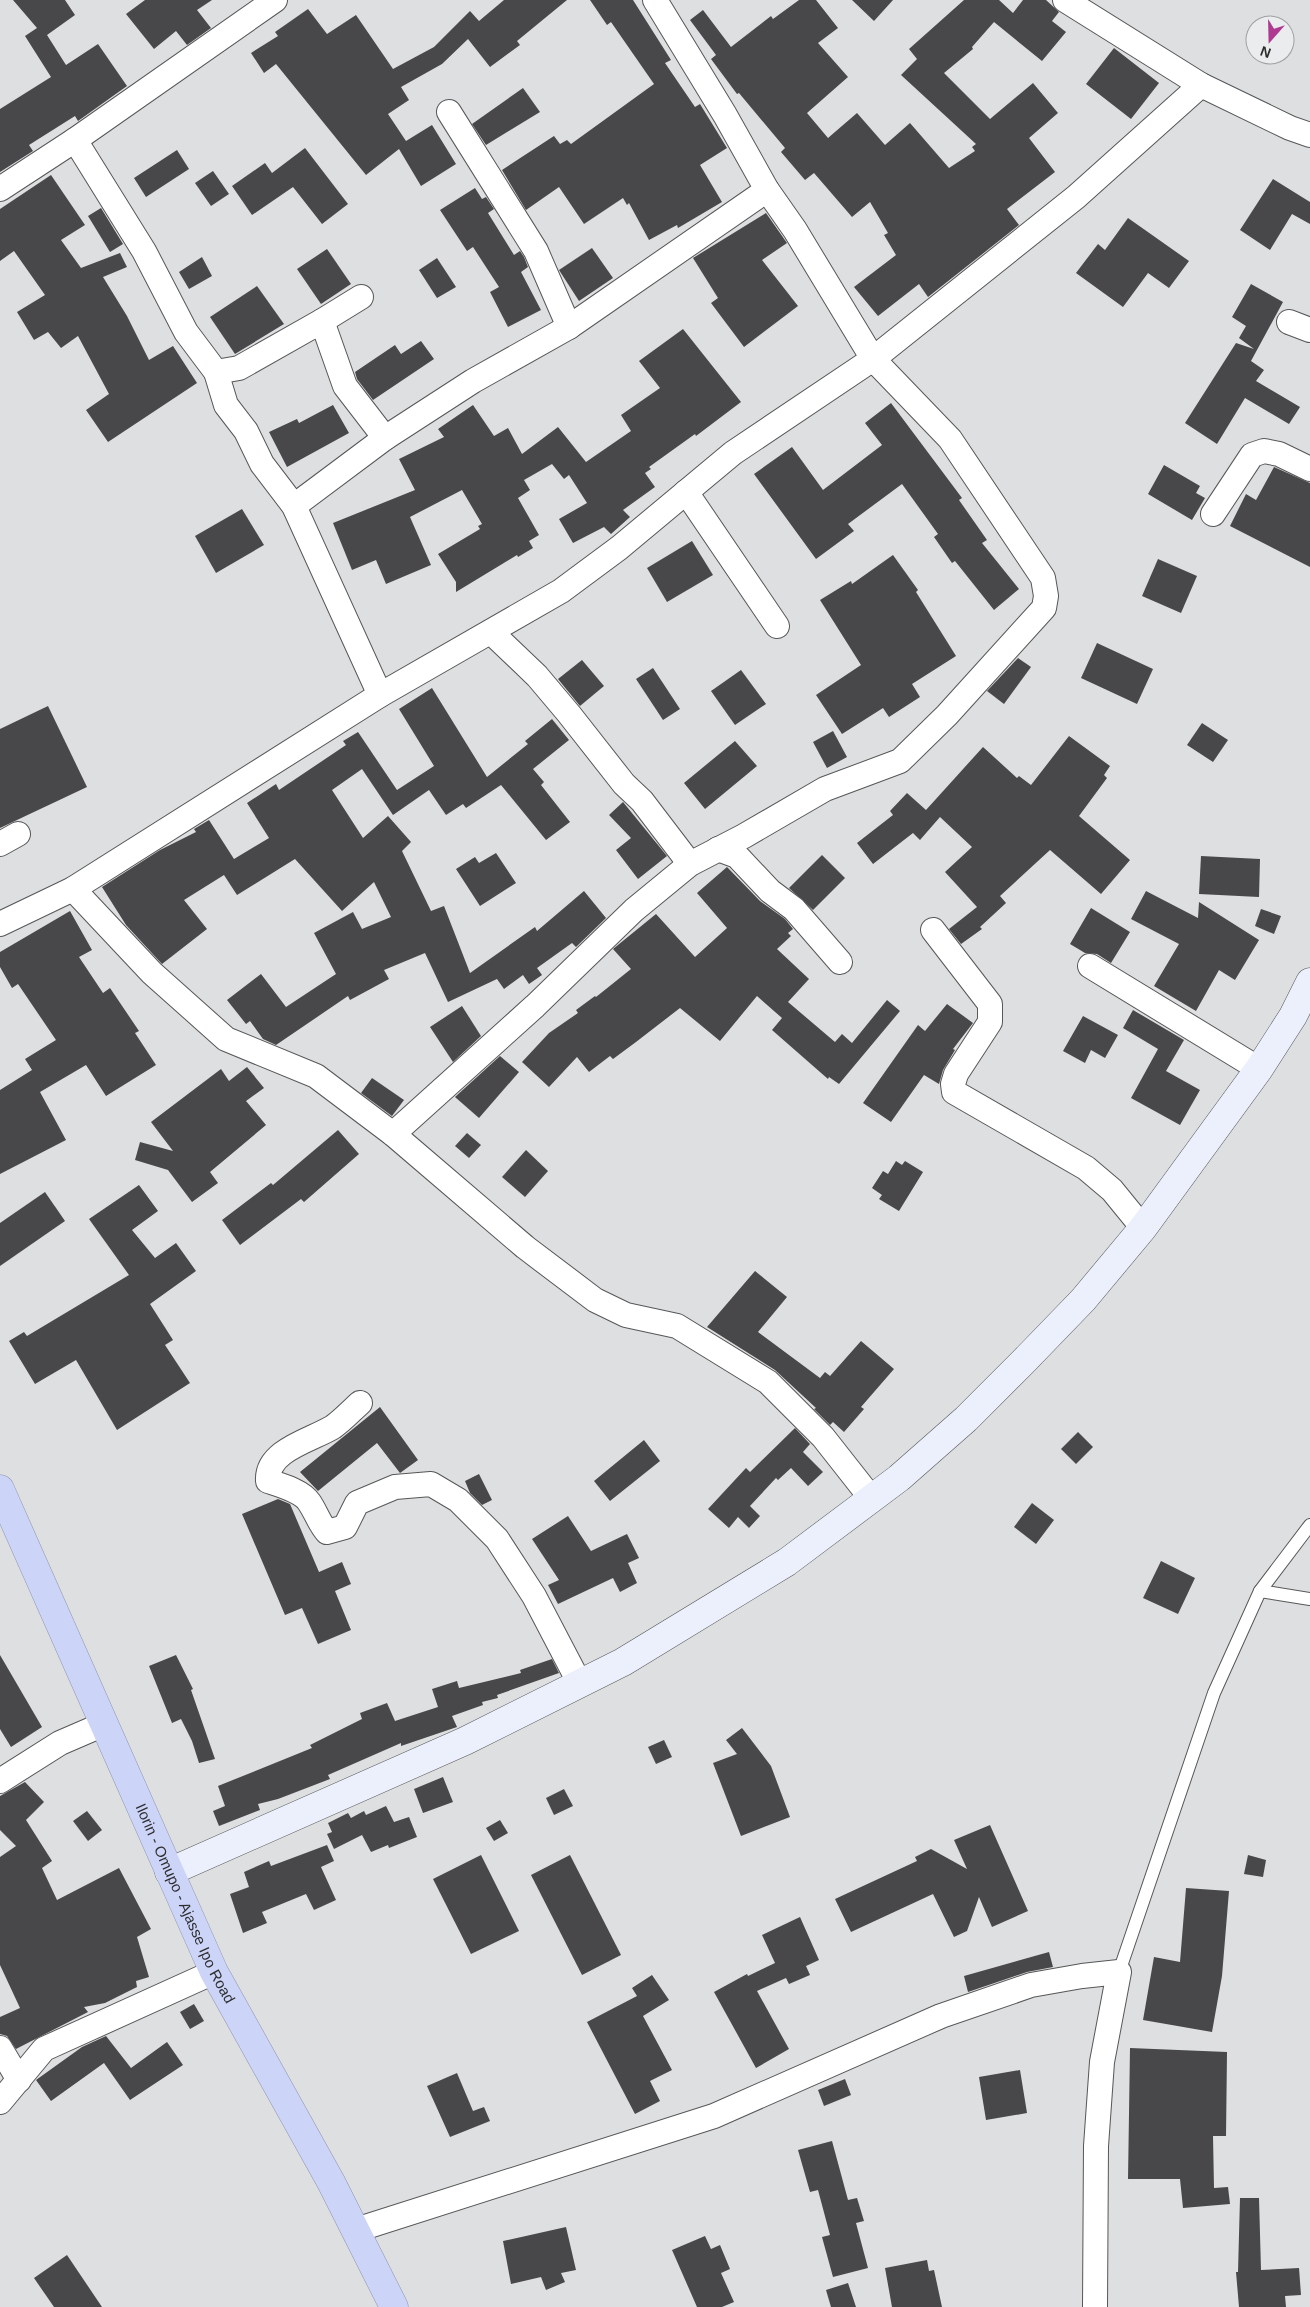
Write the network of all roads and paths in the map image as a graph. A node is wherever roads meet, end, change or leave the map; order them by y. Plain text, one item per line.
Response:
1 (275, 0) edge
2 (655, 0) edge
3 (1065, 0) edge
4 (1201, 85) junction
5 (449, 112) dead end
6 (1310, 135) edge
7 (75, 140) junction
8 (0, 189) edge
9 (767, 190) junction
10 (361, 297) dead end
11 (322, 321) junction
12 (569, 327) junction
13 (873, 359) junction
14 (216, 372) junction
15 (385, 438) junction
16 (1310, 469) edge
17 (686, 492) junction
18 (294, 506) junction
19 (1212, 514) dead end
20 (777, 626) dead end
21 (491, 632) junction
22 (380, 695) junction
23 (718, 850) junction
24 (690, 864) junction
25 (73, 889) junction
26 (0, 924) edge
27 (933, 930) dead end
28 (840, 962) dead end
29 (1090, 966) dead end
30 (1310, 982) edge
31 (1259, 1069) junction
32 (393, 1134) junction
33 (1143, 1228) junction
34 (360, 1403) dead end
35 (0, 1489) edge
36 (871, 1498) junction
37 (1310, 1525) edge
38 (1260, 1591) junction
39 (1310, 1599) edge
40 (580, 1684) junction
41 (104, 1724) junction
42 (0, 1781) edge
43 (169, 1872) junction
44 (214, 1972) junction
45 (1119, 1972) junction
46 (0, 2048) edge
47 (19, 2080) junction
48 (0, 2102) edge
49 (356, 2230) junction
50 (394, 2307) edge
51 (1095, 2307) edge

1 - 7 street
2 - 9 street
3 - 4 street
4 - 6 street
4 - 13 street
5 - 12 street
7 - 8 street
7 - 14 street
9 - 12 street
9 - 13 street
10 - 11 street
11 - 14 street
11 - 15 street
12 - 15 street
13 - 17 street
13 - 23 street
14 - 18 street
15 - 18 street
16 - 19 street
17 - 20 street
17 - 21 street
18 - 22 street
21 - 22 street
21 - 24 street
22 - 25 street
23 - 24 street
23 - 28 street
24 - 32 street
25 - 26 street
25 - 32 street
27 - 33 street
29 - 31 street
30 - 31 main road
31 - 33 main road
32 - 36 street
33 - 36 main road
34 - 40 street
35 - 41 highway, Ilorin - Omupo - Ajasse Ipo Road
36 - 40 main road
37 - 38 lane
38 - 39 lane
38 - 45 lane
40 - 43 main road
41 - 42 street
41 - 43 highway, Ilorin - Omupo - Ajasse Ipo Road
43 - 44 highway, Ilorin - Omupo - Ajasse Ipo Road
44 - 47 street
44 - 49 highway, Ilorin - Omupo - Ajasse Ipo Road
45 - 49 street
45 - 51 street
46 - 47 street
47 - 48 street
49 - 50 highway, Ilorin - Omupo - Ajasse Ipo Road

